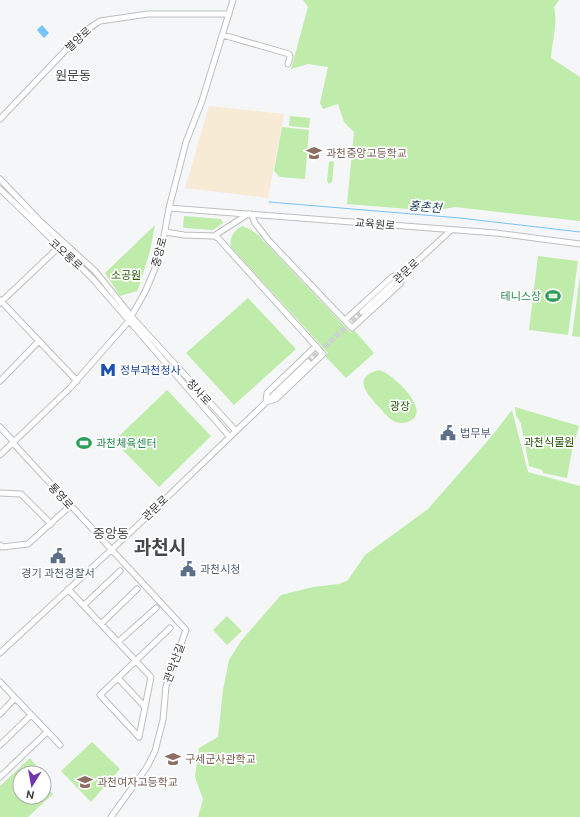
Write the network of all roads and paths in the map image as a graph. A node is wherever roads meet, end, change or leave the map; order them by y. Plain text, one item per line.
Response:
1 (233, 0) edge
2 (229, 14) junction
3 (223, 35) junction
4 (288, 64) dead end
5 (0, 119) edge
6 (0, 180) edge
7 (0, 190) edge
8 (169, 208) junction
9 (250, 214) junction
10 (450, 231) junction
11 (165, 232) junction
12 (214, 236) junction
13 (63, 242) junction
14 (580, 244) edge
15 (58, 248) junction
16 (404, 273) junction
17 (1, 302) edge
18 (362, 312) tunnel mouth
19 (130, 319) junction
20 (345, 320) junction
21 (39, 341) junction
22 (316, 346) junction
23 (308, 362) tunnel mouth
24 (0, 381) edge
25 (77, 381) junction
26 (266, 402) junction
27 (0, 427) edge
28 (235, 430) junction
29 (229, 436) junction
30 (13, 442) junction
31 (0, 456) edge
32 (0, 493) edge
33 (70, 506) junction
34 (51, 524) junction
35 (0, 545) edge
36 (110, 549) junction
37 (120, 571) dead end
38 (68, 589) junction
39 (137, 589) dead end
40 (84, 605) junction
41 (156, 608) dead end
42 (101, 624) junction
43 (170, 628) dead end
44 (118, 642) junction
45 (0, 653) edge
46 (136, 661) junction
47 (118, 678) junction
48 (0, 682) edge
49 (16, 698) junction
50 (145, 707) junction
51 (0, 714) edge
52 (31, 715) junction
53 (47, 732) junction
54 (0, 745) edge
55 (60, 745) dead end
56 (0, 777) edge
57 (111, 817) edge

1 - 2 street, 중앙로
2 - 3 street, 중앙로
2 - 5 street, 별양로
3 - 4 street
3 - 8 street, 중앙로
6 - 13 street
7 - 15 street, 코오롱로
8 - 9 street, 교육원로
8 - 11 street, 중앙로
9 - 10 street, 교육원로
9 - 12 street
9 - 20 street
10 - 14 street, 교육원로
10 - 16 street, 관문로
11 - 12 street
11 - 19 street, 중앙로
12 - 22 street
13 - 15 street
13 - 19 street
15 - 17 street
15 - 19 street, 코오롱로
16 - 18 street, 관문로
16 - 20 street
16 - 20 street
17 - 21 street
19 - 25 street, 중앙로
19 - 28 street, 청사로
19 - 29 street, 청사로
21 - 24 street
21 - 25 street
22 - 26 street
22 - 26 street
23 - 26 street, 관문로
25 - 30 street, 중앙로
26 - 28 street, 관문로
27 - 30 street, 통영로
28 - 29 street, 관문로
29 - 36 street, 관문로
30 - 31 street, 중앙로
30 - 33 street, 통영로
32 - 34 street
33 - 34 street
33 - 36 street, 통영로
34 - 35 street
36 - 38 street, 관문로
36 - 57 street, 관악산길
37 - 40 street
38 - 40 street
38 - 45 street, 관문로
39 - 42 street
40 - 42 street
41 - 44 street
42 - 44 street
43 - 46 street
44 - 46 street
46 - 47 street
46 - 50 street
47 - 50 street
47 - 50 street
48 - 49 street
49 - 51 street
49 - 52 street
52 - 53 street
52 - 54 street
53 - 55 street
53 - 56 street

